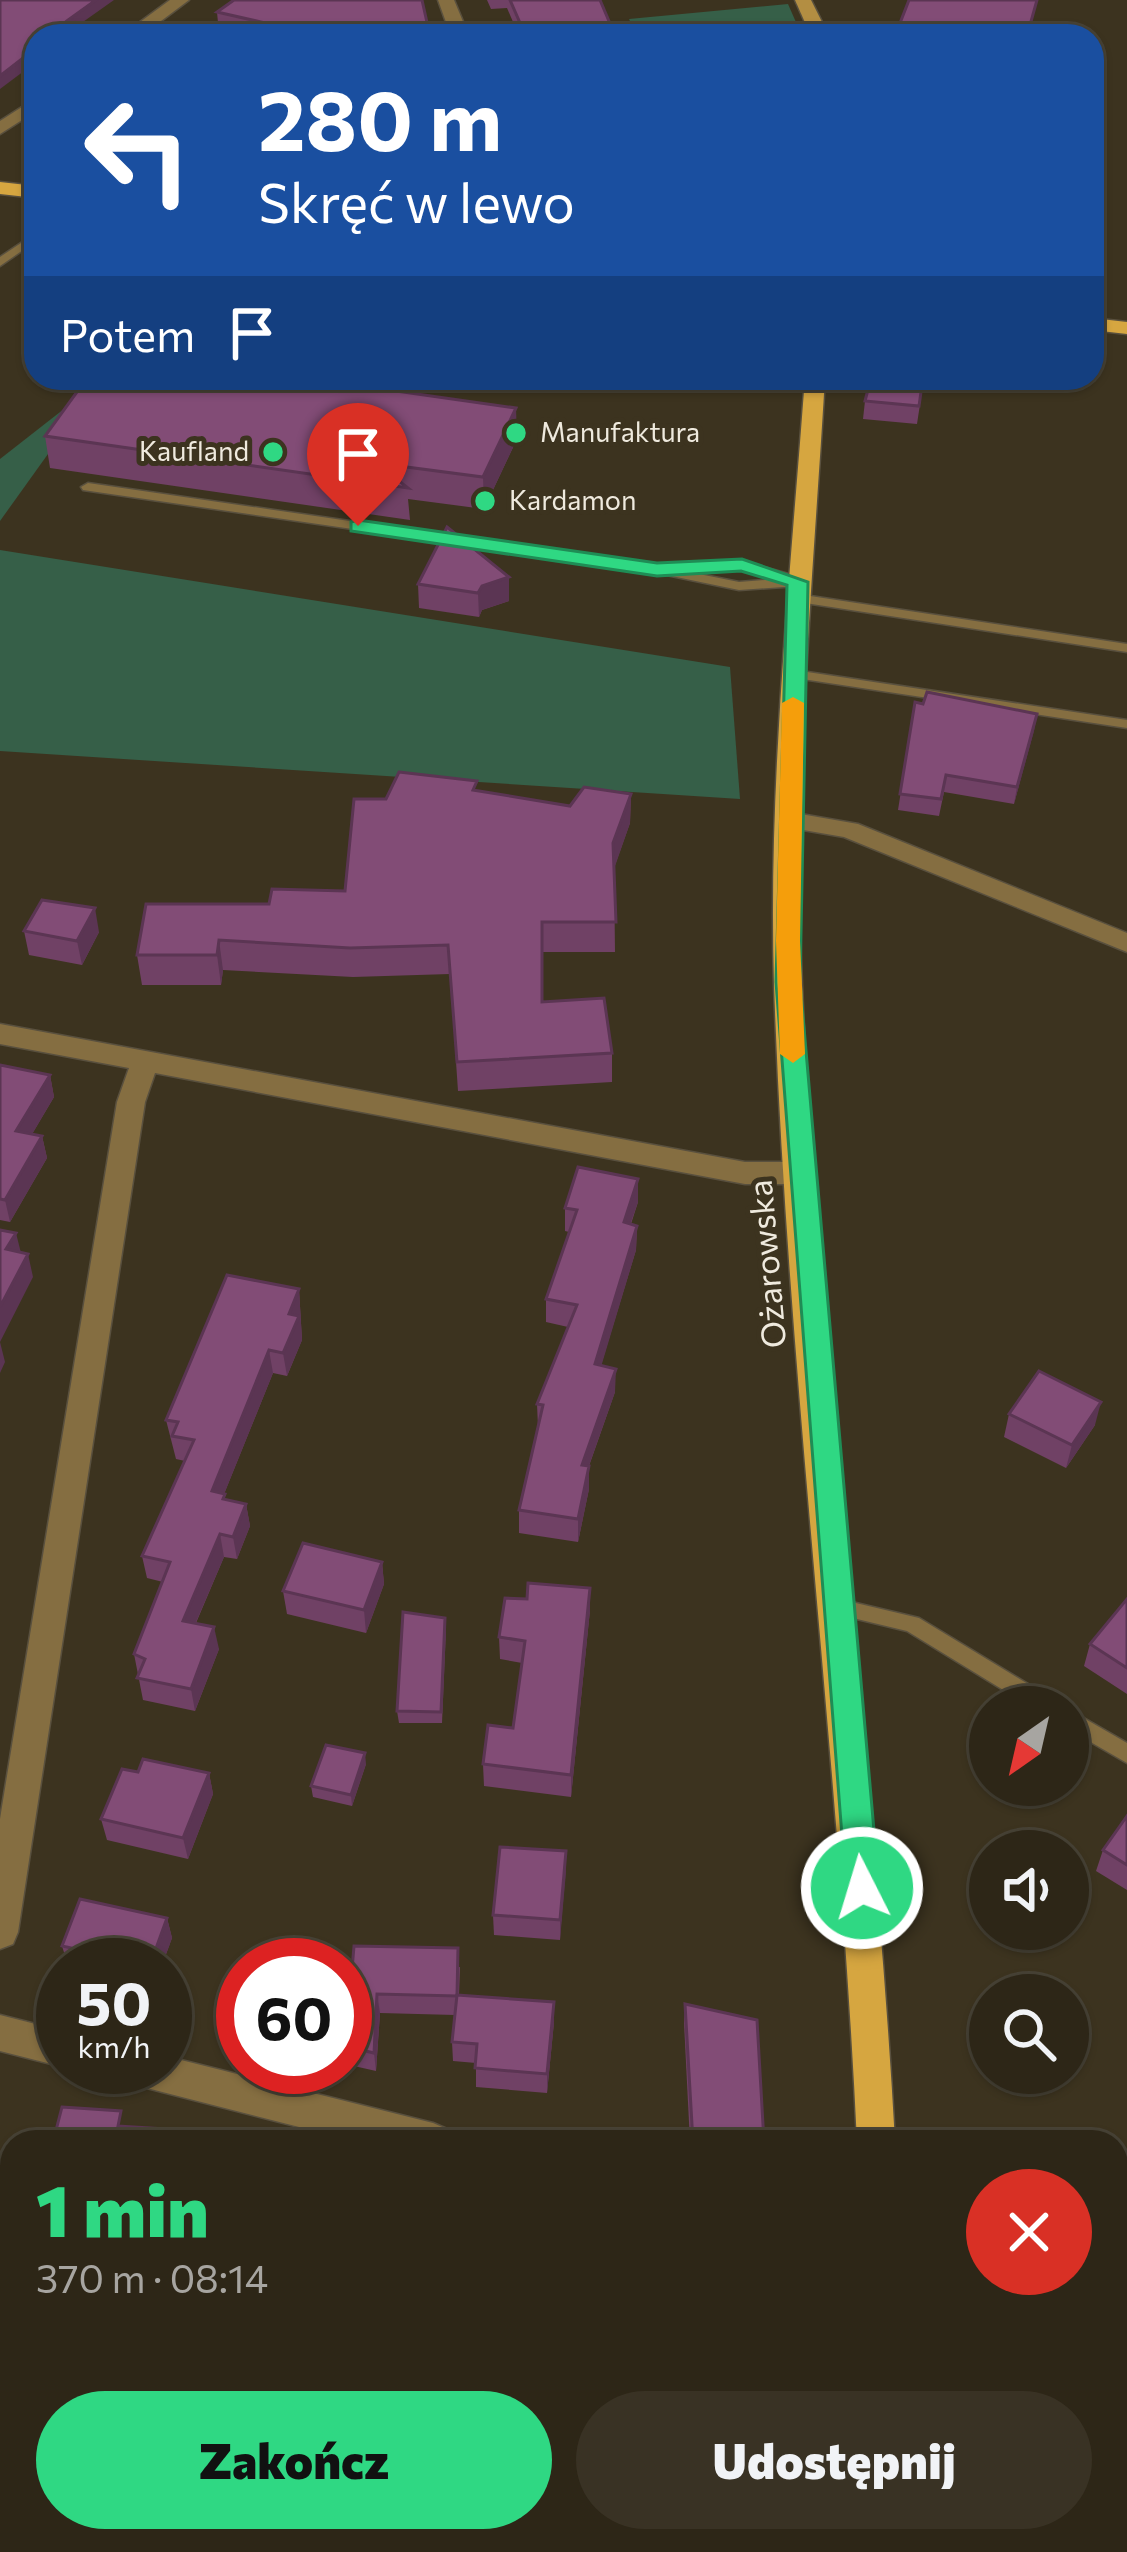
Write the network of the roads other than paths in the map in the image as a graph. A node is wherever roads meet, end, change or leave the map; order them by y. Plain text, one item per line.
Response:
1 (181, 0) edge
2 (147, 24) edge
3 (814, 390) edge
4 (88, 487) dead end
5 (798, 590) junction
6 (1127, 648) edge
7 (794, 674) junction
8 (1127, 724) edge
9 (789, 820) junction
10 (1127, 943) edge
11 (0, 1034) edge
12 (145, 1062) junction
13 (801, 1173) junction
14 (839, 1607) junction
15 (1014, 1686) edge
16 (1089, 1731) edge
17 (1127, 1754) edge
18 (0, 1932) edge
19 (0, 2033) edge
20 (36, 2042) edge
21 (192, 2081) edge
22 (385, 2130) edge
23 (875, 2130) edge

1 - 2 street
3 - 5 main road, Ożarowska
4 - 5 lane
5 - 6 lane
5 - 7 main road, Ożarowska
7 - 8 lane
7 - 9 main road, Ożarowska
9 - 10 street
9 - 13 main road, Ożarowska
11 - 12 street
12 - 13 street
12 - 18 street
13 - 14 main road, Ożarowska
14 - 15 lane
14 - 23 main road, Ożarowska
16 - 17 lane
19 - 20 street
21 - 22 street

